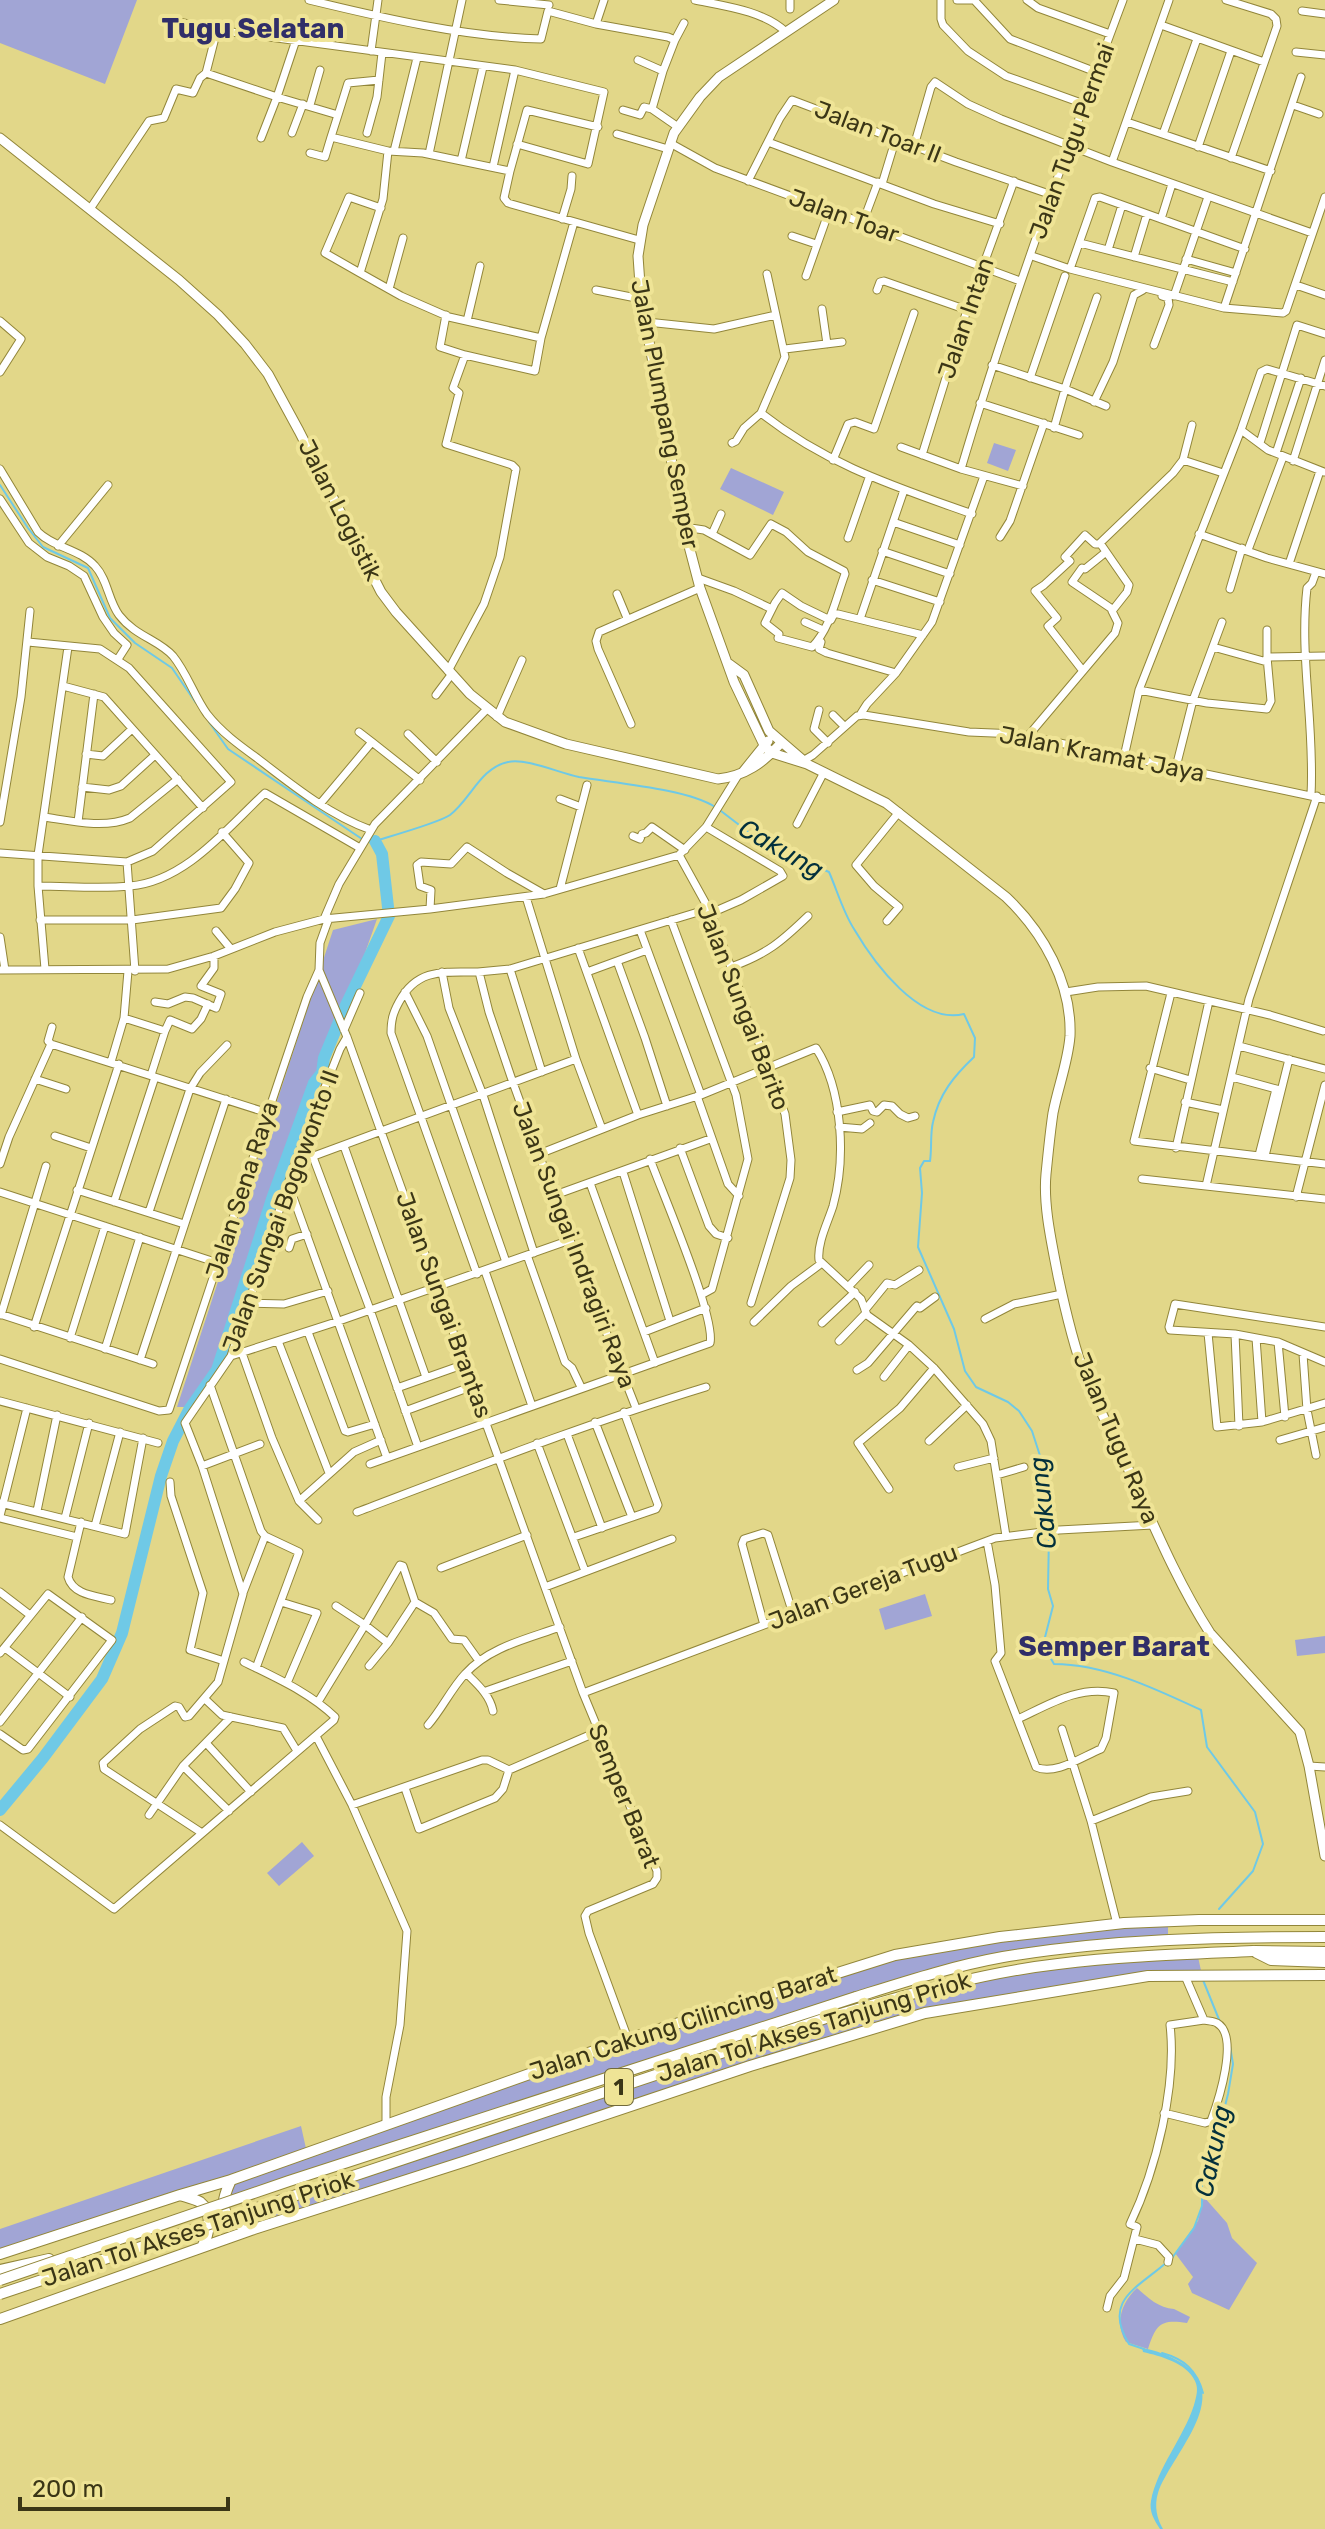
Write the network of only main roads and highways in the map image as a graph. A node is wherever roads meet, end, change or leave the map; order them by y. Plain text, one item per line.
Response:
1 (834, 0) edge
2 (0, 138) edge
3 (729, 664) junction
4 (773, 735) junction
5 (781, 743) junction
6 (764, 745) junction
7 (772, 753) junction
8 (804, 762) junction
9 (740, 775) junction
10 (1325, 1856) edge
11 (1325, 1920) edge
12 (1325, 1937) edge
13 (1253, 1951) junction
14 (1325, 1952) edge
15 (1325, 1962) edge
16 (1325, 1975) edge
17 (231, 2180) junction
18 (180, 2195) junction
19 (251, 2230) junction
20 (202, 2247) junction
21 (0, 2254) edge
22 (76, 2254) junction
23 (0, 2270) edge
24 (0, 2280) edge
25 (0, 2294) edge
26 (0, 2319) edge

1 - 3 main road, Jalan Plumpang Semper
2 - 9 main road, Jalan Logistik
3 - 4 main road, Jalan Plumpang Semper
3 - 6 main road, Jalan Plumpang Semper
4 - 5 main road, Jalan Plumpang Semper
4 - 6 main road
5 - 7 main road
5 - 8 main road, Jalan Plumpang Semper
6 - 7 main road, Jalan Plumpang Semper
6 - 9 main road
7 - 8 main road, Jalan Plumpang Semper
7 - 9 main road
8 - 10 main road, Jalan Tugu Raya
11 - 17 highway, Jalan Cakung Cilincing Barat
12 - 22 highway, Jalan Tol Akses Tanjung Priok / 1, bridge
13 - 14 highway, Jalan Tol Akses Tanjung Priok / 1
13 - 15 highway
13 - 25 highway, Jalan Tol Akses Tanjung Priok / 1, bridge
16 - 19 highway
17 - 18 highway, Jalan Cakung Cilincing Barat
17 - 19 highway
18 - 20 highway
18 - 21 highway, Jalan Cakung Cilincing Barat
19 - 20 highway
20 - 26 highway
22 - 23 highway, bridge
22 - 24 highway, Jalan Tol Akses Tanjung Priok / 1, bridge

